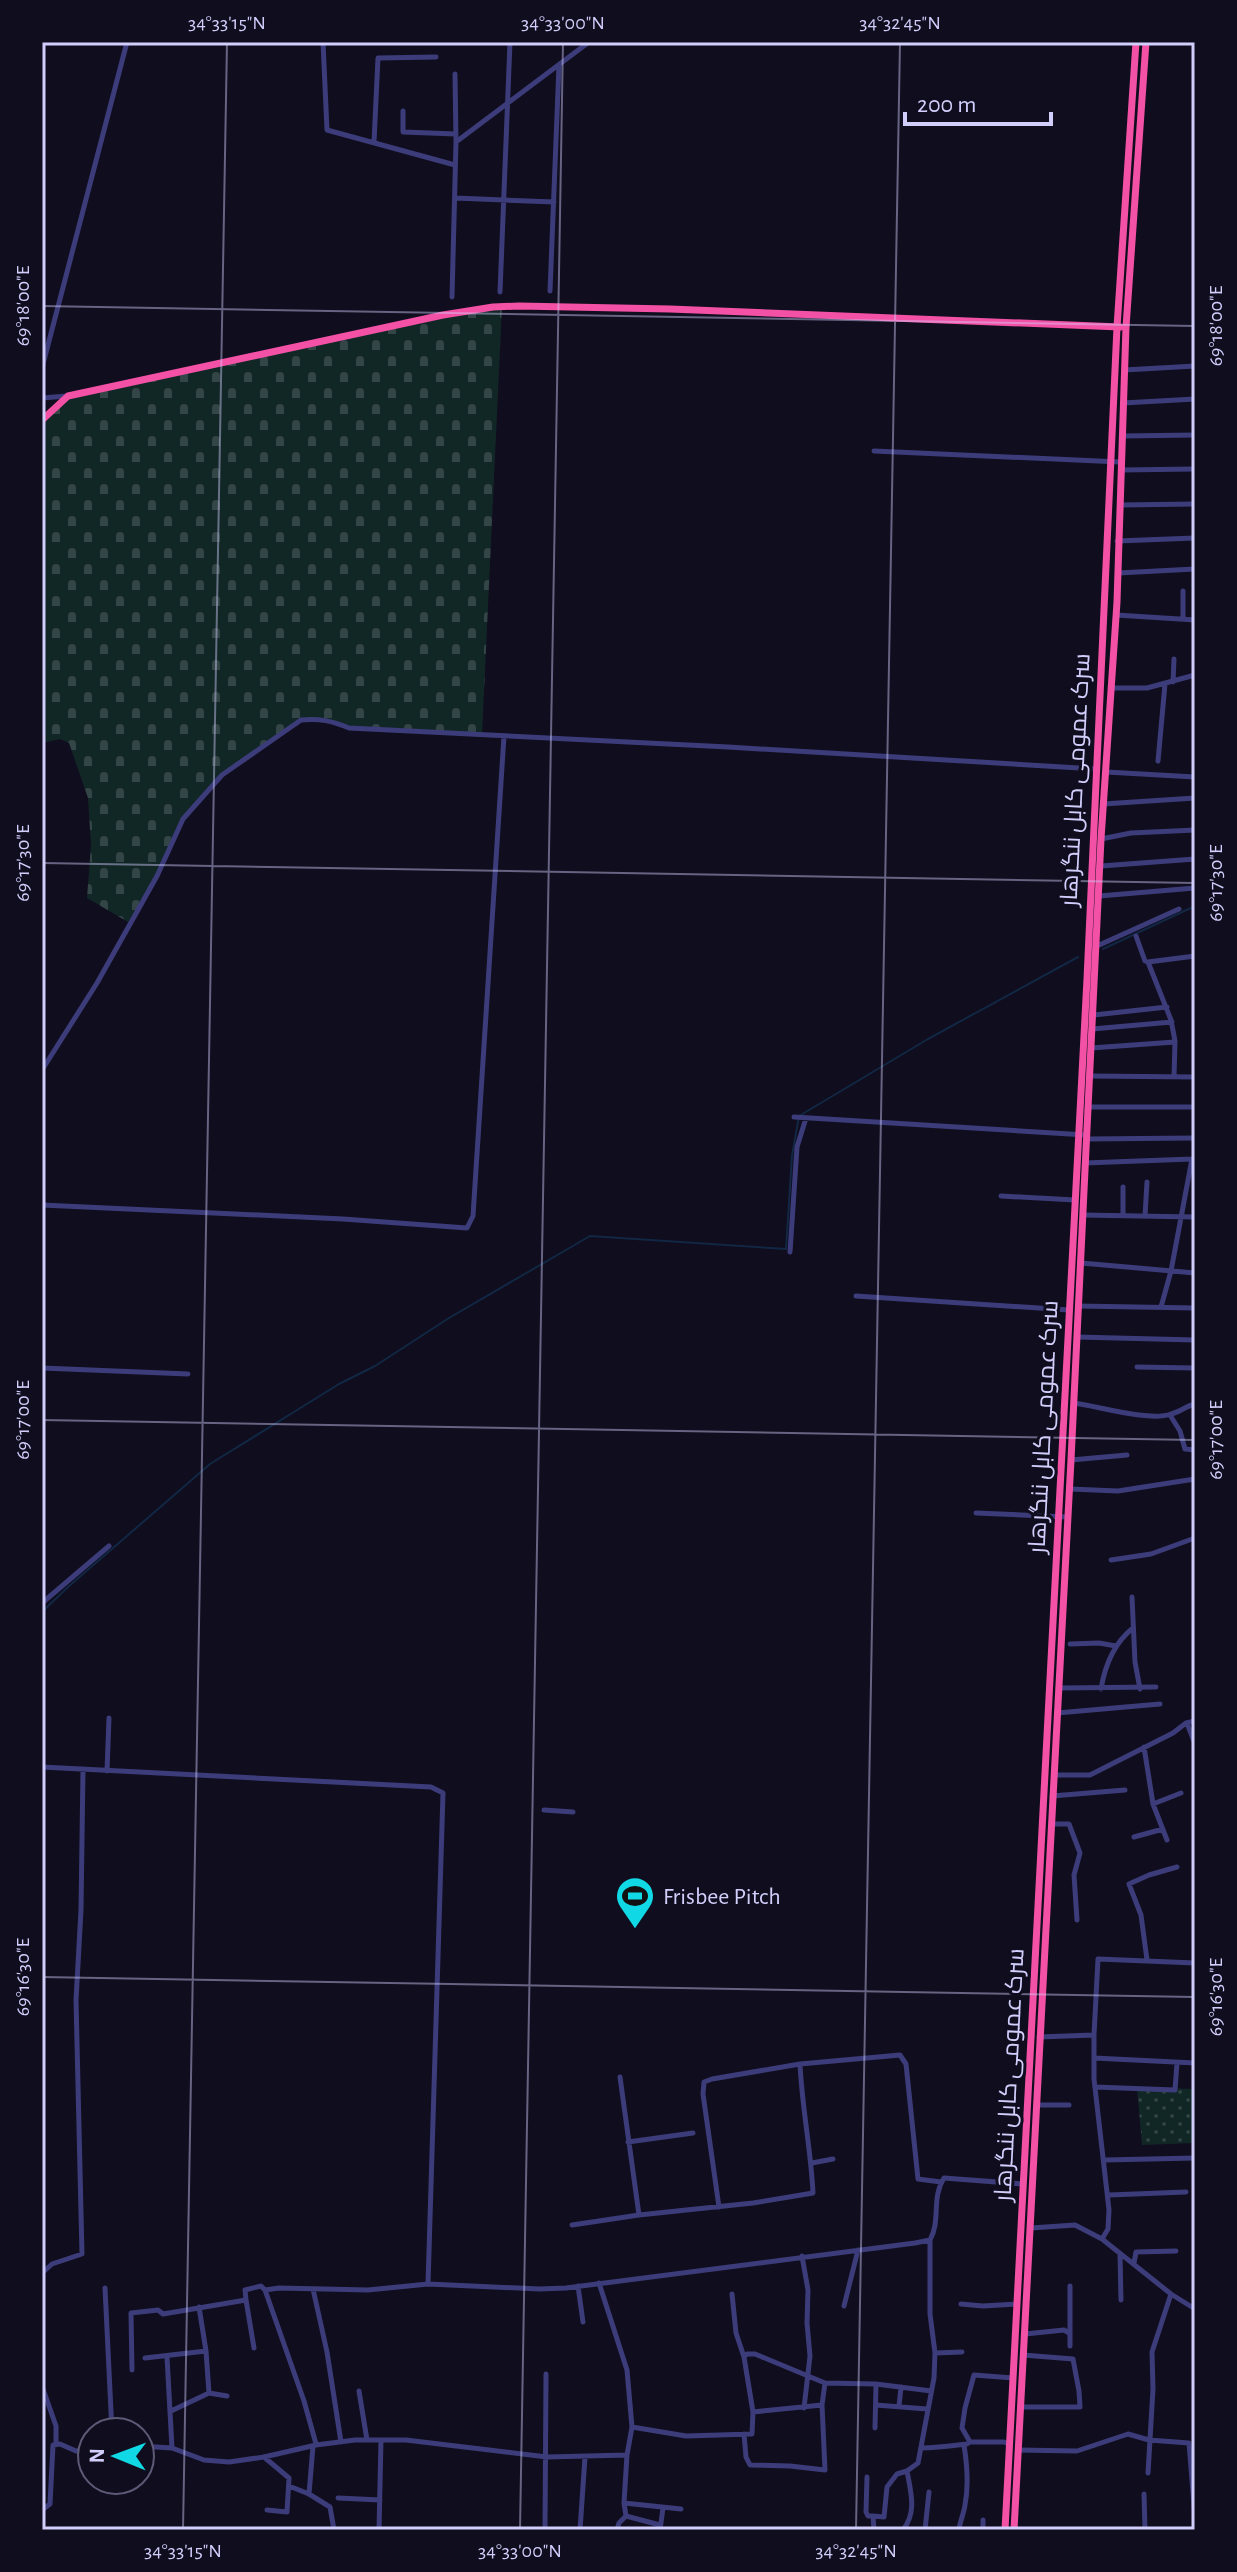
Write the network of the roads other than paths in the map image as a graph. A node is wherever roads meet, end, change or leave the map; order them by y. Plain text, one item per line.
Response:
1 (127, 42) edge
2 (323, 42) edge
3 (510, 42) edge
4 (589, 42) edge
5 (1136, 42) edge
6 (1146, 42) edge
7 (436, 57) dead end
8 (559, 64) junction
9 (455, 74) dead end
10 (509, 103) junction
11 (403, 111) dead end
12 (456, 134) junction
13 (456, 142) junction
14 (374, 143) junction
15 (455, 165) junction
16 (455, 198) junction
17 (506, 199) junction
18 (554, 202) junction
19 (550, 291) dead end
20 (500, 292) dead end
21 (452, 297) dead end
22 (1122, 327) junction
23 (1195, 366) edge
24 (42, 368) edge
25 (1124, 370) junction
26 (68, 396) junction
27 (42, 398) edge
28 (1195, 399) edge
29 (1123, 403) junction
30 (42, 420) edge
31 (1195, 435) edge
32 (1122, 436) junction
33 (874, 451) dead end
34 (1111, 461) junction
35 (1120, 466) junction
36 (1195, 469) edge
37 (1195, 504) edge
38 (1119, 505) junction
39 (1195, 538) edge
40 (1117, 541) junction
41 (1195, 569) edge
42 (1117, 573) junction
43 (1183, 591) dead end
44 (1116, 615) junction
45 (1183, 619) junction
46 (1195, 620) edge
47 (1174, 659) dead end
48 (1195, 675) edge
49 (1173, 682) junction
50 (1165, 684) junction
51 (1111, 688) junction
52 (504, 736) junction
53 (1158, 761) dead end
54 (1097, 769) junction
55 (1107, 771) junction
56 (1195, 777) edge
57 (1195, 798) edge
58 (1103, 804) junction
59 (1195, 830) edge
60 (1101, 839) junction
61 (1195, 859) edge
62 (1101, 866) junction
63 (1195, 888) edge
64 (1099, 896) junction
65 (1179, 909) dead end
66 (1136, 936) dead end
67 (1097, 946) junction
68 (1195, 956) edge
69 (1148, 962) junction
70 (1167, 1007) junction
71 (1094, 1015) junction
72 (1172, 1022) junction
73 (1092, 1029) junction
74 (1175, 1042) junction
75 (1091, 1048) junction
76 (42, 1070) edge
77 (1090, 1076) junction
78 (1174, 1077) junction
79 (1195, 1077) edge
80 (1088, 1107) junction
81 (1195, 1107) edge
82 (794, 1117) dead end
83 (806, 1118) junction
84 (1084, 1136) junction
85 (1195, 1138) edge
86 (1194, 1159) edge
87 (1085, 1163) junction
88 (1147, 1182) dead end
89 (1192, 1186) edge
90 (1123, 1187) dead end
91 (1001, 1196) dead end
92 (1075, 1200) junction
93 (42, 1205) edge
94 (1083, 1215) junction
95 (1123, 1215) junction
96 (1145, 1216) junction
97 (1182, 1216) junction
98 (1195, 1217) edge
99 (790, 1252) dead end
100 (1080, 1263) junction
101 (1171, 1271) junction
102 (1195, 1273) edge
103 (856, 1296) dead end
104 (1078, 1306) junction
105 (1161, 1307) junction
106 (1195, 1308) edge
107 (1069, 1310) junction
108 (1076, 1337) junction
109 (1195, 1340) edge
110 (1137, 1367) dead end
111 (42, 1368) edge
112 (1195, 1368) edge
113 (188, 1374) dead end
114 (1074, 1403) junction
115 (1195, 1404) edge
116 (1170, 1415) junction
117 (1195, 1450) edge
118 (1127, 1455) dead end
119 (1071, 1460) junction
120 (1195, 1479) edge
121 (1070, 1489) junction
122 (976, 1513) dead end
123 (1058, 1517) junction
124 (1068, 1517) junction
125 (1195, 1538) edge
126 (109, 1546) dead end
127 (1111, 1560) dead end
128 (1132, 1597) dead end
129 (42, 1603) edge
130 (1133, 1627) junction
131 (1070, 1644) dead end
132 (1117, 1646) junction
133 (1156, 1687) dead end
134 (1057, 1688) junction
135 (1101, 1689) junction
136 (1140, 1689) junction
137 (1160, 1704) dead end
138 (1056, 1713) junction
139 (109, 1718) dead end
140 (1195, 1721) edge
141 (1186, 1723) junction
142 (1195, 1744) edge
143 (1144, 1747) junction
144 (42, 1767) edge
145 (83, 1769) junction
146 (107, 1771) junction
147 (1053, 1775) junction
148 (1125, 1790) dead end
149 (1181, 1793) dead end
150 (1051, 1796) junction
151 (1153, 1804) junction
152 (544, 1810) dead end
153 (573, 1812) dead end
154 (1050, 1824) junction
155 (1163, 1829) junction
156 (1134, 1837) dead end
157 (1167, 1840) dead end
158 (1177, 1867) dead end
159 (1077, 1920) dead end
160 (1147, 1960) junction
161 (1195, 1963) edge
162 (1094, 2035) junction
163 (1039, 2037) junction
164 (1094, 2058) junction
165 (1177, 2063) junction
166 (1195, 2063) edge
167 (800, 2064) junction
168 (620, 2077) dead end
169 (1095, 2087) junction
170 (1035, 2105) junction
171 (1069, 2105) dead end
172 (693, 2133) dead end
173 (628, 2142) junction
174 (1195, 2158) edge
175 (833, 2159) dead end
176 (1105, 2160) junction
177 (812, 2163) junction
178 (941, 2182) junction
179 (1028, 2183) junction
180 (1186, 2192) dead end
181 (1109, 2195) junction
182 (719, 2207) junction
183 (639, 2215) junction
184 (572, 2225) dead end
185 (1030, 2228) junction
186 (1102, 2239) junction
187 (930, 2240) junction
188 (858, 2250) junction
189 (1176, 2251) dead end
190 (1120, 2253) junction
191 (802, 2256) junction
192 (1134, 2263) junction
193 (42, 2273) edge
194 (599, 2283) junction
195 (428, 2284) junction
196 (578, 2286) junction
197 (1070, 2286) dead end
198 (105, 2288) dead end
199 (313, 2289) junction
200 (265, 2290) junction
201 (732, 2294) dead end
202 (1171, 2294) junction
203 (246, 2300) junction
204 (1121, 2300) dead end
205 (961, 2304) dead end
206 (1017, 2304) junction
207 (844, 2306) dead end
208 (199, 2307) junction
209 (1195, 2309) edge
210 (583, 2322) dead end
211 (1069, 2333) junction
212 (1024, 2334) junction
213 (1070, 2346) dead end
214 (254, 2348) dead end
215 (206, 2351) junction
216 (962, 2352) dead end
217 (935, 2353) junction
218 (1023, 2355) junction
219 (167, 2357) junction
220 (744, 2357) junction
221 (145, 2358) dead end
222 (132, 2370) dead end
223 (546, 2374) dead end
224 (808, 2378) junction
225 (1013, 2378) junction
226 (825, 2383) junction
227 (876, 2384) junction
228 (42, 2386) edge
229 (901, 2387) junction
230 (359, 2391) dead end
231 (931, 2391) junction
232 (209, 2393) junction
233 (227, 2396) dead end
234 (822, 2405) junction
235 (876, 2405) junction
236 (899, 2406) junction
237 (1021, 2407) junction
238 (804, 2408) junction
239 (927, 2409) junction
240 (171, 2411) junction
241 (753, 2412) junction
242 (111, 2416) edge
243 (632, 2427) junction
244 (875, 2428) dead end
245 (744, 2434) junction
246 (367, 2440) junction
247 (381, 2440) junction
248 (1149, 2440) junction
249 (341, 2442) junction
250 (967, 2443) junction
251 (56, 2444) junction
252 (315, 2445) junction
253 (156, 2447) edge
254 (1014, 2447) junction
255 (172, 2448) junction
256 (921, 2448) junction
257 (76, 2451) edge
258 (627, 2455) junction
259 (264, 2457) junction
260 (547, 2457) junction
261 (585, 2457) junction
262 (907, 2471) junction
263 (1148, 2473) dead end
264 (867, 2477) dead end
265 (289, 2486) junction
266 (929, 2492) dead end
267 (309, 2494) junction
268 (1144, 2494) dead end
269 (338, 2498) dead end
270 (380, 2500) junction
271 (624, 2503) junction
272 (663, 2508) junction
273 (681, 2509) dead end
274 (42, 2510) edge
275 (267, 2510) dead end
276 (626, 2516) junction
277 (873, 2516) junction
278 (1195, 2518) edge
279 (983, 2520) dead end
280 (660, 2527) edge
281 (334, 2530) edge
282 (379, 2530) edge
283 (545, 2530) edge
284 (580, 2530) edge
285 (617, 2530) edge
286 (874, 2530) edge
287 (903, 2530) edge
288 (925, 2530) edge
289 (959, 2530) edge
290 (983, 2530) edge
291 (1005, 2530) edge
292 (1014, 2530) edge
293 (1145, 2530) edge

1 - 24 street
2 - 14 street
3 - 10 street
4 - 8 street
5 - 22 highway
6 - 22 highway, سرک عمومی کابل ننگرهار
7 - 14 street
8 - 10 street
8 - 18 street
9 - 12 street
10 - 13 street
10 - 17 street
11 - 12 street
12 - 13 street
13 - 15 street
14 - 15 street
15 - 16 street
16 - 17 street
16 - 21 street
17 - 18 street
17 - 20 street
18 - 19 street
22 - 25 highway, سرک عمومی کابل ننگرهار
22 - 26 highway
22 - 34 highway, سرک عمومی کابل ننگرهار
23 - 25 street
25 - 29 highway, سرک عمومی کابل ننگرهار
26 - 27 street
26 - 30 highway
28 - 29 street
29 - 32 highway, سرک عمومی کابل ننگرهار
31 - 32 street
32 - 35 highway, سرک عمومی کابل ننگرهار
33 - 34 street
34 - 35 street
34 - 54 highway, سرک عمومی کابل ننگرهار
35 - 36 street
35 - 38 highway, سرک عمومی کابل ننگرهار
37 - 38 street
38 - 40 highway, سرک عمومی کابل ننگرهار
39 - 40 street
40 - 42 highway, سرک عمومی کابل ننگرهار
41 - 42 street
42 - 44 highway, سرک عمومی کابل ننگرهار
43 - 45 street
44 - 45 street
44 - 51 highway, سرک عمومی کابل ننگرهار
45 - 46 street
47 - 49 street
48 - 49 street
49 - 50 street
50 - 51 street
50 - 53 street
51 - 55 highway, سرک عمومی کابل ننگرهار
52 - 54 street
52 - 76 street
52 - 93 street
54 - 55 highway
54 - 84 highway, سرک عمومی کابل ننگرهار
55 - 56 street
55 - 58 highway, سرک عمومی کابل ننگرهار
57 - 58 street
58 - 60 highway, سرک عمومی کابل ننگرهار
59 - 60 street
60 - 62 highway, سرک عمومی کابل ننگرهار
61 - 62 street
62 - 64 highway, سرک عمومی کابل ننگرهار
63 - 64 street
64 - 67 highway, سرک عمومی کابل ننگرهار
65 - 67 street
66 - 69 street
67 - 71 highway, سرک عمومی کابل ننگرهار
68 - 69 street
69 - 70 street
70 - 71 street
70 - 72 street
71 - 73 highway, سرک عمومی کابل ننگرهار
72 - 73 street
72 - 74 street
73 - 75 highway, سرک عمومی کابل ننگرهار
74 - 75 street
74 - 78 street
75 - 77 highway, سرک عمومی کابل ننگرهار
77 - 78 street
77 - 80 highway, سرک عمومی کابل ننگرهار
78 - 79 street
80 - 81 street
80 - 84 highway, سرک عمومی کابل ننگرهار
82 - 83 street
83 - 84 street
83 - 99 street
84 - 85 street
84 - 87 highway, سرک عمومی کابل ننگرهار
84 - 92 highway, سرک عمومی کابل ننگرهار
86 - 87 street
86 - 89 street
87 - 94 highway, سرک عمومی کابل ننگرهار
88 - 96 street
89 - 97 street
90 - 95 street
91 - 92 street
92 - 107 highway, سرک عمومی کابل ننگرهار
94 - 95 street
94 - 100 highway, سرک عمومی کابل ننگرهار
95 - 96 street
96 - 97 street
97 - 98 street
97 - 101 street
100 - 101 street
100 - 104 highway, سرک عمومی کابل ننگرهار
101 - 102 street
101 - 105 street
103 - 107 street
104 - 105 street
104 - 108 highway, سرک عمومی کابل ننگرهار
105 - 106 street
107 - 123 highway, سرک عمومی کابل ننگرهار
108 - 109 street
108 - 114 highway, سرک عمومی کابل ننگرهار
110 - 112 street
111 - 113 street
114 - 116 street
114 - 119 highway, سرک عمومی کابل ننگرهار
115 - 116 street
116 - 117 street
118 - 119 street
119 - 121 highway, سرک عمومی کابل ننگرهار
120 - 121 street
121 - 124 highway, سرک عمومی کابل ننگرهار
122 - 123 street
123 - 124 street
123 - 179 highway, سرک عمومی کابل ننگرهار
124 - 134 highway, سرک عمومی کابل ننگرهار
125 - 127 street
126 - 129 street
128 - 130 street
130 - 132 street
130 - 136 street
131 - 132 street
132 - 135 street
133 - 136 street
134 - 135 street
134 - 138 highway, سرک عمومی کابل ننگرهار
135 - 136 street
137 - 138 street
138 - 147 highway, سرک عمومی کابل ننگرهار
139 - 146 street
140 - 141 street
141 - 142 street
141 - 143 street
143 - 147 street
143 - 151 street
144 - 145 street
145 - 146 street
145 - 193 street
146 - 195 street
147 - 150 highway, سرک عمومی کابل ننگرهار
148 - 150 street
149 - 151 street
150 - 154 highway, سرک عمومی کابل ننگرهار
151 - 155 street
152 - 153 street
154 - 159 street
154 - 163 highway, سرک عمومی کابل ننگرهار
155 - 156 street
155 - 157 street
158 - 160 street
160 - 161 street
160 - 162 street
162 - 163 street
162 - 164 street
163 - 170 highway, سرک عمومی کابل ننگرهار
164 - 165 street
164 - 169 street
165 - 166 street
165 - 169 street
167 - 177 street
167 - 178 street
167 - 182 street
168 - 173 street
169 - 176 street
170 - 171 street
170 - 179 highway, سرک عمومی کابل ننگرهار
172 - 173 street
173 - 183 street
174 - 176 street
175 - 177 street
176 - 181 street
177 - 182 street
178 - 179 street
178 - 187 street
179 - 185 highway, سرک عمومی کابل ننگرهار
179 - 206 highway, سرک عمومی کابل ننگرهار
180 - 181 street
181 - 186 street
182 - 183 street
183 - 184 street
185 - 186 street
185 - 212 highway, سرک عمومی کابل ننگرهار
186 - 190 street
187 - 188 street
187 - 217 street
188 - 191 street
188 - 207 street
189 - 192 street
190 - 192 street
190 - 204 street
191 - 194 street
191 - 224 street
192 - 202 street
194 - 196 street
194 - 243 street
195 - 196 street
195 - 199 street
196 - 210 street
197 - 211 street
198 - 242 street
199 - 200 street
199 - 249 street
200 - 203 street
200 - 252 street
201 - 220 street
202 - 209 street
202 - 248 street
203 - 208 street
203 - 214 street
205 - 206 street
206 - 225 highway, سرک عمومی کابل ننگرهار
208 - 215 street
208 - 222 street
211 - 212 street
211 - 213 street
212 - 218 highway, سرک عمومی کابل ننگرهار
215 - 219 street
215 - 232 street
216 - 217 street
217 - 231 street
218 - 237 highway, سرک عمومی کابل ننگرهار
218 - 237 street
219 - 221 street
219 - 240 street
220 - 224 street
220 - 241 street
223 - 260 street
224 - 226 street
224 - 238 street
225 - 250 street
225 - 254 highway, سرک عمومی کابل ننگرهار
226 - 227 street
226 - 234 street
227 - 229 street
227 - 235 street
228 - 251 street
229 - 231 street
229 - 236 street
230 - 246 street
231 - 239 street
232 - 233 street
232 - 240 street
234 - 238 street
234 - 245 street
235 - 236 street
235 - 244 street
236 - 239 street
237 - 254 highway, سرک عمومی کابل ننگرهار
238 - 241 street
239 - 256 street
240 - 255 street
241 - 245 street
243 - 245 street
243 - 258 street
246 - 247 street
246 - 249 street
247 - 260 street
247 - 270 street
248 - 254 street
248 - 263 street
248 - 278 street
249 - 252 street
250 - 254 street
250 - 256 street
250 - 289 street
251 - 257 street
251 - 274 street
252 - 259 street
252 - 267 street
253 - 255 street
254 - 291 highway, سرک عمومی کابل ننگرهار
254 - 292 highway, سرک عمومی کابل ننگرهار
255 - 259 street
256 - 262 street
258 - 261 street
258 - 271 street
259 - 265 street
260 - 261 street
260 - 283 street
261 - 284 street
262 - 277 street
262 - 287 street
264 - 277 street
265 - 267 street
265 - 275 street
266 - 288 street
267 - 281 street
268 - 293 street
269 - 270 street
270 - 282 street
271 - 272 street
271 - 276 street
272 - 273 street
272 - 280 street
276 - 280 street
276 - 285 street
277 - 286 street
279 - 290 street

